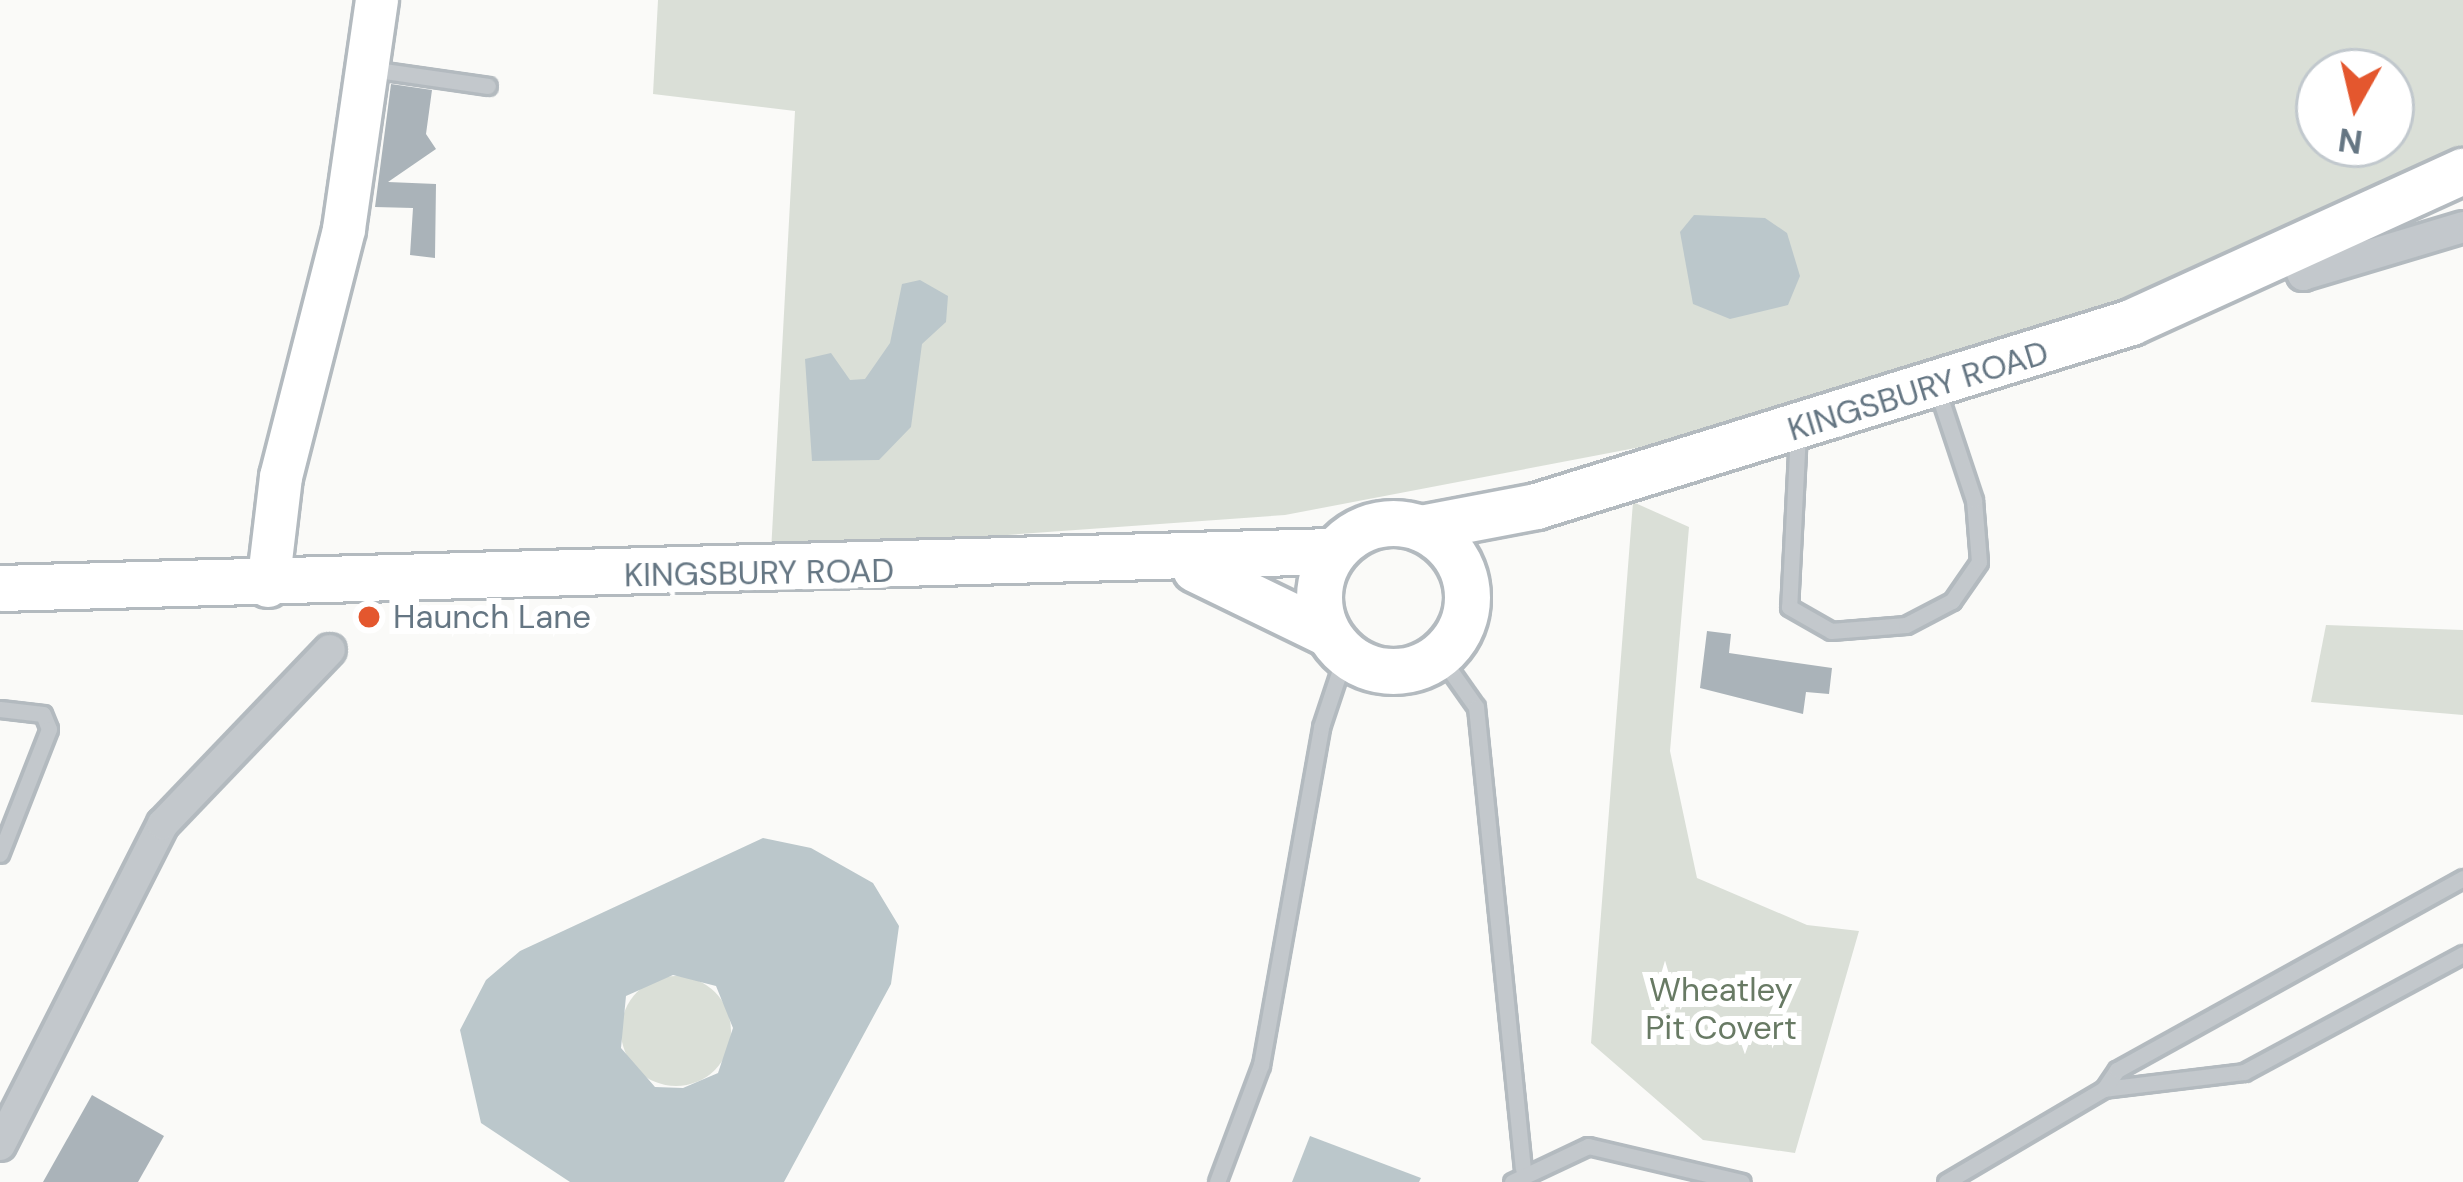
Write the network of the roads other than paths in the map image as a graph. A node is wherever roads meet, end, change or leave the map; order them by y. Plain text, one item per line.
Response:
1 (377, 0) edge
2 (368, 69) junction
3 (488, 86) dead end
4 (2463, 171) edge
5 (2463, 227) edge
6 (2291, 250) junction
7 (1937, 389) junction
8 (1797, 429) junction
9 (1536, 506) junction
10 (1421, 528) junction
11 (1331, 551) junction
12 (1158, 556) junction
13 (268, 586) junction
14 (0, 588) edge
15 (1467, 607) junction
16 (1336, 644) junction
17 (329, 650) dead end
18 (1439, 656) junction
19 (0, 709) edge
20 (0, 854) edge
21 (2463, 878) edge
22 (2463, 954) edge
23 (2104, 1089) junction
24 (0, 1145) edge
25 (1517, 1175) edge
26 (1951, 1181) edge
27 (1217, 1182) edge
28 (1742, 1182) edge

1 - 2 street
2 - 3 lane
2 - 13 street
4 - 6 main road, KINGSBURY ROAD
5 - 6 street
6 - 7 main road, KINGSBURY ROAD
7 - 8 main road, KINGSBURY ROAD
7 - 8 lane
8 - 9 main road, KINGSBURY ROAD
9 - 10 main road, KINGSBURY ROAD
9 - 15 main road, KINGSBURY ROAD
10 - 11 main road, KINGSBURY ROAD
10 - 15 main road
11 - 12 main road, KINGSBURY ROAD
11 - 16 main road
12 - 13 main road, KINGSBURY ROAD
12 - 16 main road, KINGSBURY ROAD
13 - 14 main road, KINGSBURY ROAD
15 - 18 main road, KINGSBURY ROAD
16 - 18 main road, KINGSBURY ROAD
16 - 27 lane
17 - 24 street
18 - 25 lane
19 - 20 lane
21 - 23 lane
22 - 23 lane
23 - 26 lane
25 - 28 lane

